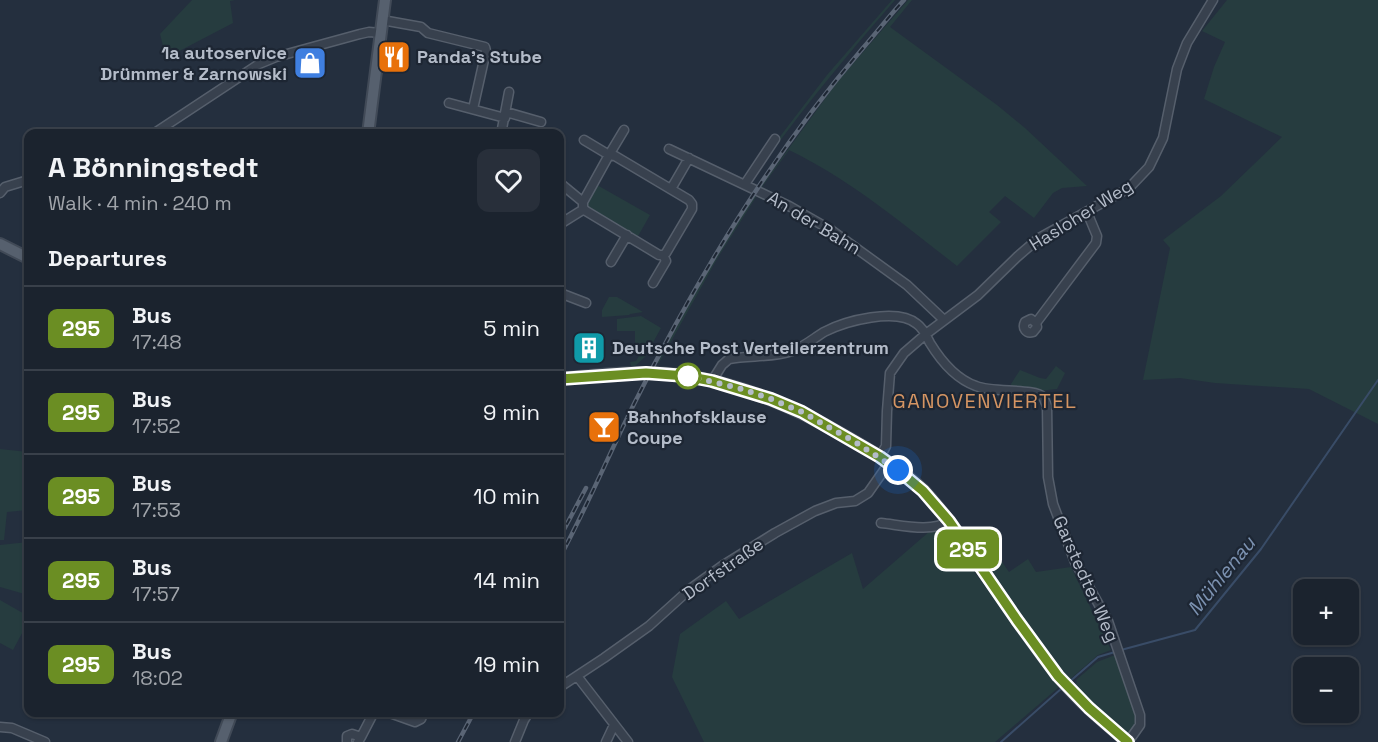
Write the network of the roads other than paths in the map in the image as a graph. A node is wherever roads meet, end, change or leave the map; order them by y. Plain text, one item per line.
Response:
1 (385, 0) edge
2 (1213, 0) edge
3 (382, 20) junction
4 (381, 33) junction
5 (509, 92) dead end
6 (449, 103) dead end
7 (473, 109) junction
8 (505, 115) junction
9 (541, 122) dead end
10 (161, 129) edge
11 (369, 129) edge
12 (502, 129) edge
13 (624, 130) dead end
14 (775, 139) dead end
15 (584, 140) dead end
16 (669, 149) dead end
17 (609, 155) junction
18 (689, 158) junction
19 (24, 181) edge
20 (745, 184) junction
21 (564, 187) edge
22 (671, 189) junction
23 (0, 193) edge
24 (583, 206) junction
25 (1087, 212) junction
26 (564, 221) edge
27 (627, 235) junction
28 (0, 244) edge
29 (663, 255) junction
30 (24, 256) edge
31 (611, 262) dead end
32 (653, 283) dead end
33 (564, 295) edge
34 (586, 303) dead end
35 (944, 320) junction
36 (1036, 323) dead end
37 (926, 334) junction
38 (564, 379) edge
39 (712, 381) junction
40 (884, 460) junction
41 (949, 521) junction
42 (881, 523) dead end
43 (577, 676) junction
44 (564, 684) edge
45 (230, 717) edge
46 (371, 717) edge
47 (401, 717) edge
48 (422, 717) edge
49 (526, 717) edge
50 (614, 726) junction
51 (0, 728) edge
52 (359, 740) edge
53 (45, 742) edge
54 (221, 742) edge
55 (347, 742) edge
56 (516, 742) edge
57 (606, 742) edge
58 (628, 742) edge
59 (1128, 742) edge

1 - 3 main road
2 - 25 street, Hasloher Weg
3 - 4 main road
3 - 7 street
4 - 10 street
4 - 11 main road
5 - 8 street
6 - 7 street
7 - 8 street
8 - 9 street
8 - 12 street
13 - 17 street
14 - 20 street
15 - 17 street
16 - 18 street, An der Bahn
17 - 22 street
17 - 24 street
18 - 20 street, An der Bahn
18 - 22 street
19 - 23 street
20 - 35 street, An der Bahn
21 - 24 street
22 - 29 street
24 - 26 street
24 - 27 street
25 - 35 street, Hasloher Weg
25 - 36 street
27 - 29 street
27 - 31 street
28 - 30 main road
29 - 32 street
33 - 34 street
35 - 37 street, Hasloher Weg
37 - 39 street, Garstedter Weg
37 - 40 street, Hasloher Weg
37 - 59 street, Garstedter Weg
38 - 39 main road
39 - 40 main road
40 - 41 main road
40 - 43 street, Dorfstraße
41 - 42 street
41 - 59 main road
43 - 44 street, Dorfstraße
43 - 50 street
45 - 54 main road
46 - 52 street
47 - 48 street
49 - 56 street
50 - 57 street
50 - 58 street
51 - 53 street
52 - 55 street

